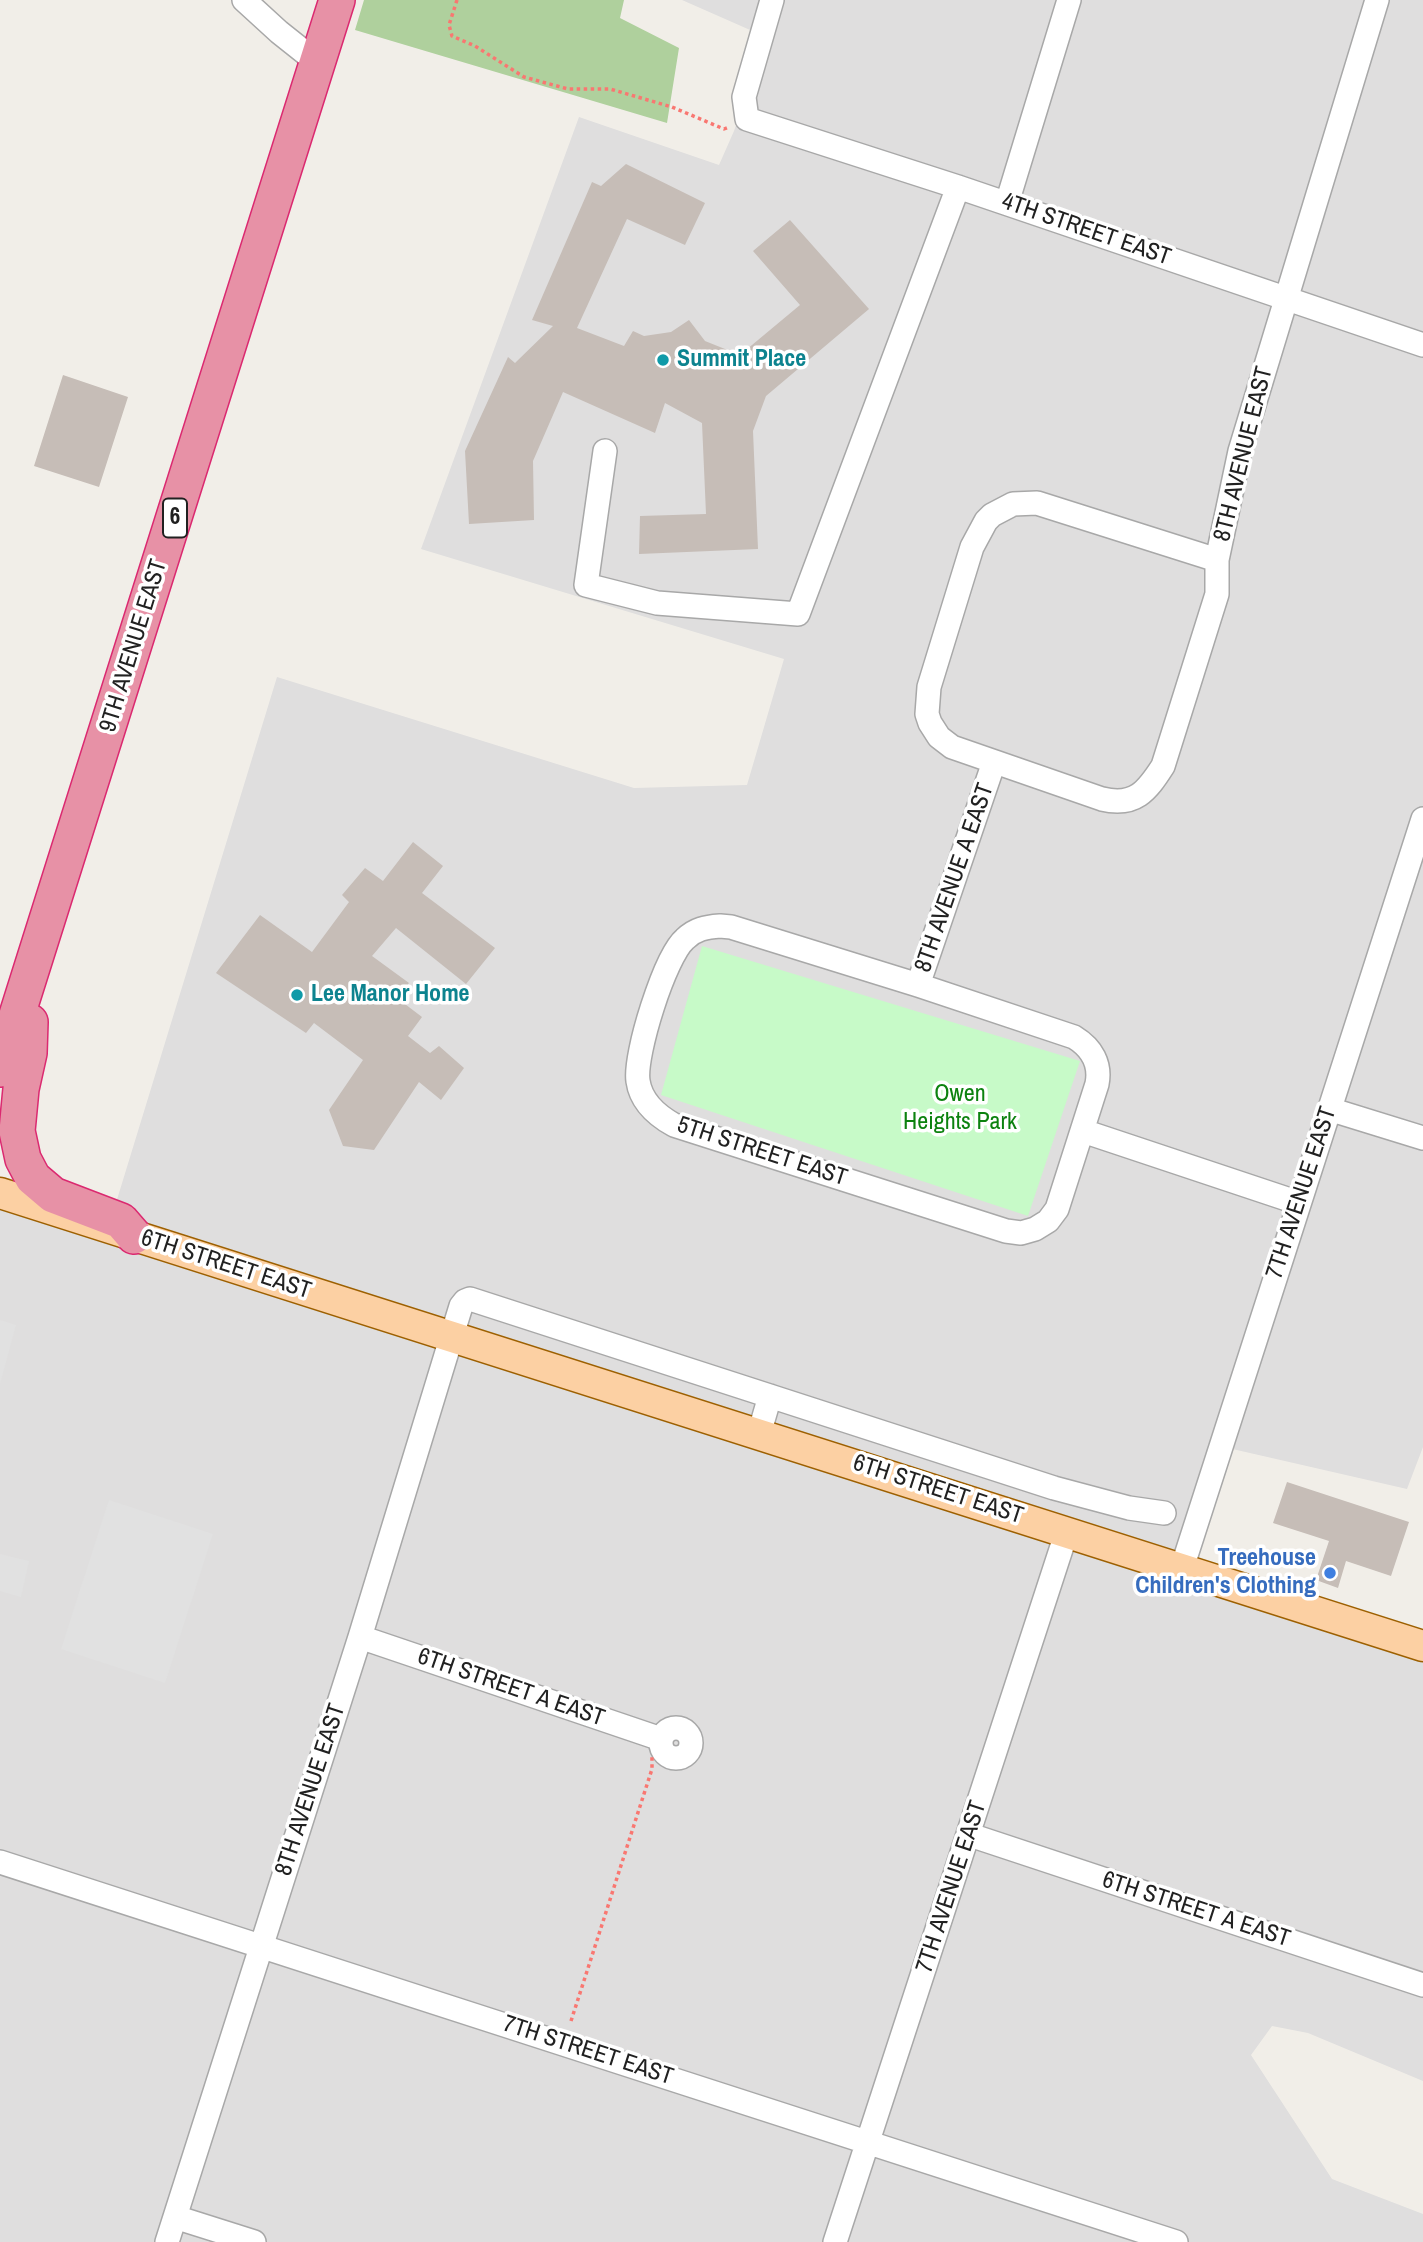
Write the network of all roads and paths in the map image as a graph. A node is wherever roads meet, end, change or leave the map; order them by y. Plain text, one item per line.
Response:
1 (244, 0) edge
2 (337, 0) edge
3 (457, 0) edge
4 (772, 0) edge
5 (1069, 0) edge
6 (1377, 0) edge
7 (318, 63) junction
8 (747, 120) junction
9 (958, 187) junction
10 (1007, 203) junction
11 (1286, 298) junction
12 (1423, 345) edge
13 (605, 451) dead end
14 (1217, 560) junction
15 (994, 762) junction
16 (1423, 819) edge
17 (32, 973) junction
18 (918, 985) junction
19 (0, 1069) edge
20 (1329, 1109) junction
21 (1083, 1131) junction
22 (1423, 1138) edge
23 (0, 1193) edge
24 (1299, 1203) junction
25 (134, 1236) junction
26 (452, 1336) junction
27 (771, 1396) junction
28 (759, 1434) junction
29 (972, 1462) junction
30 (961, 1498) junction
31 (1164, 1513) dead end
32 (1067, 1531) junction
33 (1182, 1568) junction
34 (360, 1637) junction
35 (1423, 1646) edge
36 (657, 1744) joint
37 (970, 1835) junction
38 (0, 1862) edge
39 (261, 1947) junction
40 (1423, 1985) edge
41 (571, 2021) dead end
42 (868, 2140) junction
43 (175, 2217) junction
44 (167, 2242) edge
45 (254, 2242) edge
46 (835, 2242) edge
47 (1176, 2242) edge

1 - 7 street
2 - 7 highway, 6
3 - 8 path
4 - 8 street
5 - 10 street
6 - 11 street, 8TH AVENUE EAST
7 - 17 highway, 9TH AVENUE EAST / 6
8 - 9 street, 4TH STREET EAST
9 - 10 street, 4TH STREET EAST
9 - 13 street
10 - 11 street, 4TH STREET EAST
11 - 12 street, 4TH STREET EAST
11 - 14 street, 8TH AVENUE EAST
14 - 15 street, 8TH AVENUE EAST
14 - 15 street, 8TH AVENUE A EAST
15 - 18 street, 8TH AVENUE A EAST
16 - 20 street, 7TH AVENUE EAST
17 - 19 highway, 9TH AVENUE EAST / 6
17 - 25 highway
18 - 21 street, 5TH STREET EAST
18 - 21 street, 5TH STREET EAST
20 - 22 street
20 - 24 street, 7TH AVENUE EAST
21 - 24 street
23 - 25 main road, 6TH STREET EAST
24 - 33 street, 7TH AVENUE EAST
25 - 26 main road, 6TH STREET EAST
26 - 27 street, 6TH STREET EAST
26 - 28 main road, 6TH STREET EAST
26 - 34 street, 8TH AVENUE EAST
27 - 28 street
27 - 29 street, 6TH STREET EAST
28 - 30 main road, 6TH STREET EAST
29 - 30 street
29 - 31 street, 6TH STREET EAST
30 - 32 main road, 6TH STREET EAST
32 - 33 main road, 6TH STREET EAST
32 - 37 street, 7TH AVENUE EAST
33 - 35 main road, 6TH STREET EAST
34 - 36 street, 6TH STREET A EAST
34 - 39 street, 8TH AVENUE EAST
36 - 41 path
37 - 40 street, 6TH STREET A EAST
37 - 42 street, 7TH AVENUE EAST
38 - 39 street, 7TH STREET EAST
39 - 42 street, 7TH STREET EAST
39 - 43 street, 8TH AVENUE EAST
42 - 46 street, 7TH AVENUE EAST
42 - 47 street, 7TH STREET EAST
43 - 44 street, 8TH AVENUE EAST
43 - 45 street

